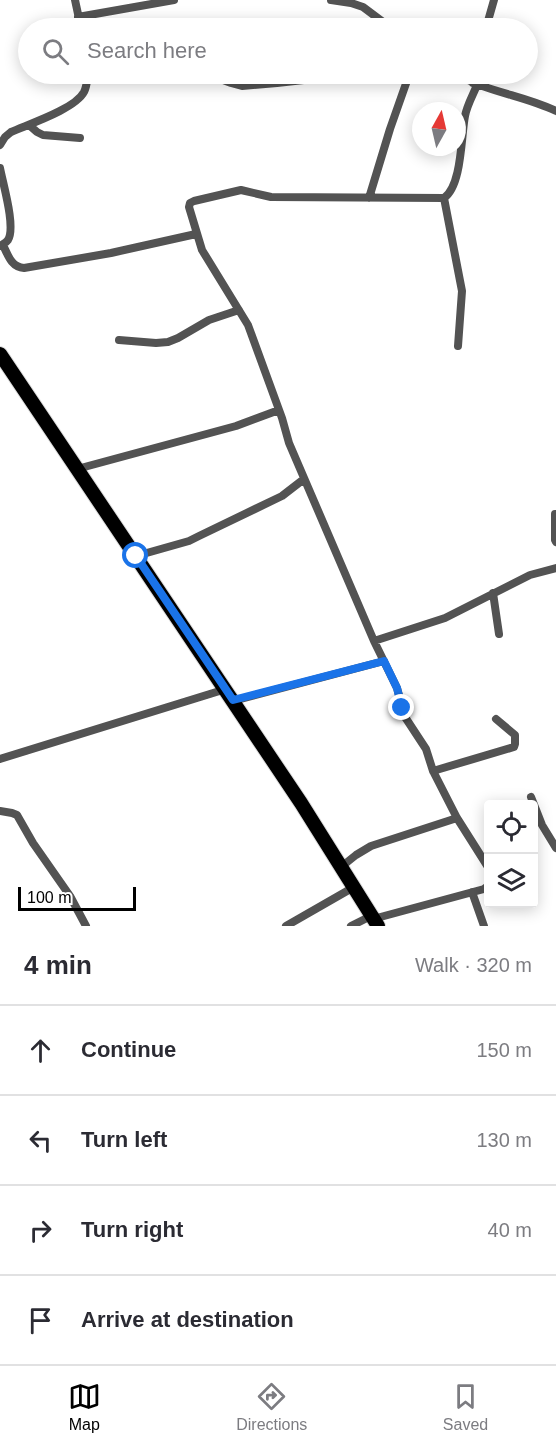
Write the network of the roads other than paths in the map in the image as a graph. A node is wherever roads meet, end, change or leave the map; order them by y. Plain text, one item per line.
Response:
1 (75, 0) edge
2 (174, 0) edge
3 (331, 0) edge
4 (494, 0) edge
5 (78, 17) joint
6 (378, 18) edge
7 (489, 18) edge
8 (87, 84) edge
9 (235, 84) edge
10 (265, 84) edge
11 (409, 84) edge
12 (474, 84) edge
13 (483, 84) edge
14 (556, 111) edge
15 (28, 125) junction
16 (80, 138) dead end
17 (0, 145) edge
18 (0, 168) edge
19 (369, 198) junction
20 (444, 198) junction
21 (196, 234) junction
22 (2, 245) edge
23 (239, 310) junction
24 (119, 340) dead end
25 (458, 346) dead end
26 (0, 354) edge
27 (279, 410) junction
28 (77, 469) junction
29 (304, 479) junction
30 (555, 514) edge
31 (556, 542) edge
32 (136, 556) junction
33 (556, 568) edge
34 (493, 593) junction
35 (499, 634) dead end
36 (374, 641) junction
37 (384, 661) junction
38 (229, 695) junction
39 (496, 719) dead end
40 (0, 759) edge
41 (433, 771) junction
42 (531, 797) dead end
43 (0, 812) edge
44 (457, 818) junction
45 (556, 848) edge
46 (484, 859) edge
47 (341, 867) junction
48 (354, 887) junction
49 (484, 888) edge
50 (472, 892) junction
51 (374, 920) edge
52 (86, 926) edge
53 (286, 926) edge
54 (351, 926) edge
55 (484, 926) edge

1 - 5 street
2 - 5 street
3 - 6 street
4 - 7 street
8 - 15 street
9 - 10 street
11 - 19 street
12 - 20 street
13 - 14 street
15 - 16 street
15 - 17 street
18 - 22 street
19 - 20 street
19 - 21 street
20 - 25 street
21 - 22 street
21 - 23 street
23 - 24 street
23 - 27 street
26 - 28 main road
27 - 28 street
27 - 29 street
28 - 32 main road
29 - 32 street
29 - 36 street
30 - 31 street
32 - 38 main road
33 - 34 street
34 - 35 street
34 - 36 street
36 - 37 street
37 - 38 street
37 - 41 street
38 - 40 street
38 - 47 main road
39 - 41 street
41 - 44 street
42 - 45 street
43 - 52 street
44 - 46 street
44 - 47 street
47 - 48 main road
48 - 51 main road
48 - 53 street
49 - 50 street
50 - 51 street
50 - 55 street
51 - 54 street

